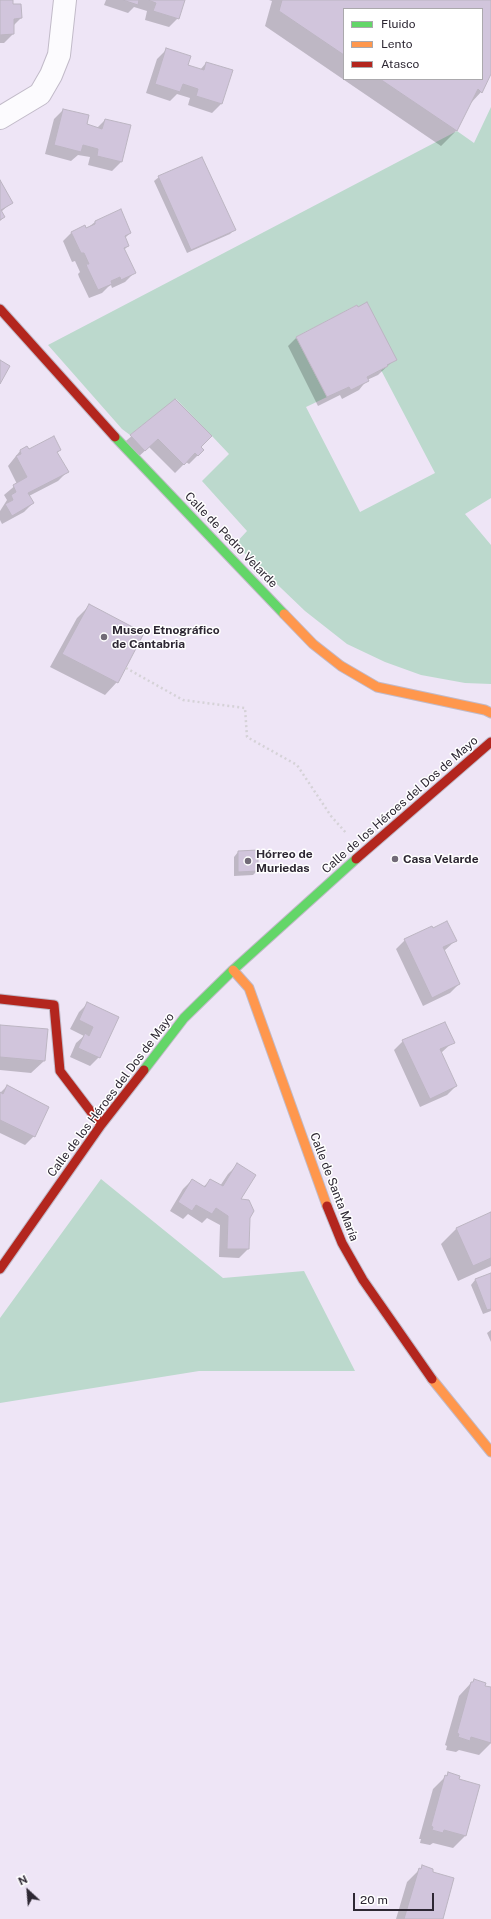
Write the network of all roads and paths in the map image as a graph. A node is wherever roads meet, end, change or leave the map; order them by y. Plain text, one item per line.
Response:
1 (65, 0) edge
2 (0, 118) edge
3 (0, 309) edge
4 (126, 668) dead end
5 (491, 713) edge
6 (491, 742) edge
7 (364, 852) junction
8 (233, 970) junction
9 (0, 999) edge
10 (101, 1125) junction
11 (0, 1269) edge
12 (491, 1452) edge

1 - 2 street
3 - 5 street, Calle de Pedro Velarde
4 - 7 path
6 - 7 street, Calle de los Héroes del Dos de Mayo
7 - 8 street, Calle de los Héroes del Dos de Mayo
8 - 10 street, Calle de los Héroes del Dos de Mayo
8 - 12 street, Calle de Santa María
9 - 10 street
10 - 11 street, Calle de los Héroes del Dos de Mayo

